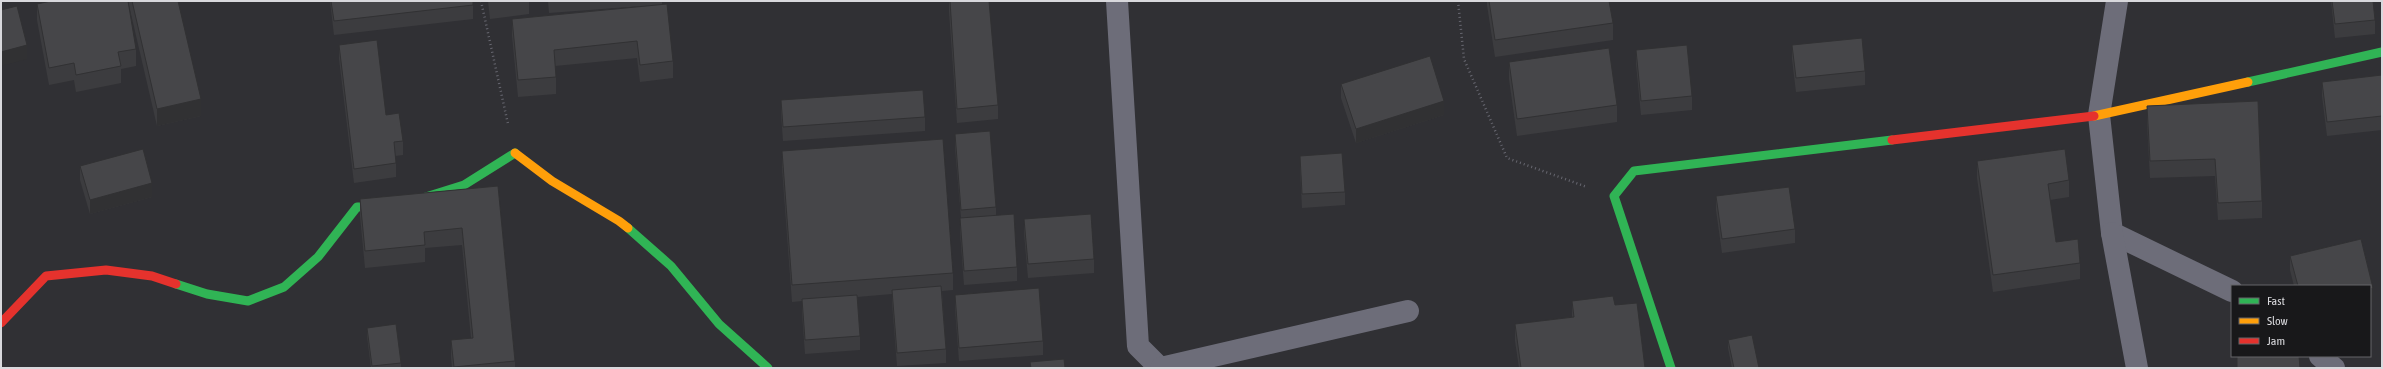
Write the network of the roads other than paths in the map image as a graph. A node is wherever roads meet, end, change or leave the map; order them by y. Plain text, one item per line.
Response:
1 (1117, 1) edge
2 (2117, 1) edge
3 (2382, 52) edge
4 (2099, 115) junction
5 (2112, 232) junction
6 (2231, 291) edge
7 (1408, 311) dead end
8 (1, 323) edge
9 (2321, 357) edge
10 (1151, 365) edge
11 (768, 368) edge
12 (1671, 368) edge
13 (2137, 368) edge
14 (2334, 368) edge

1 - 10 street
2 - 4 street
3 - 4 street
4 - 5 street
4 - 12 street
5 - 6 street
5 - 13 street
7 - 10 street
8 - 11 street
9 - 14 street

